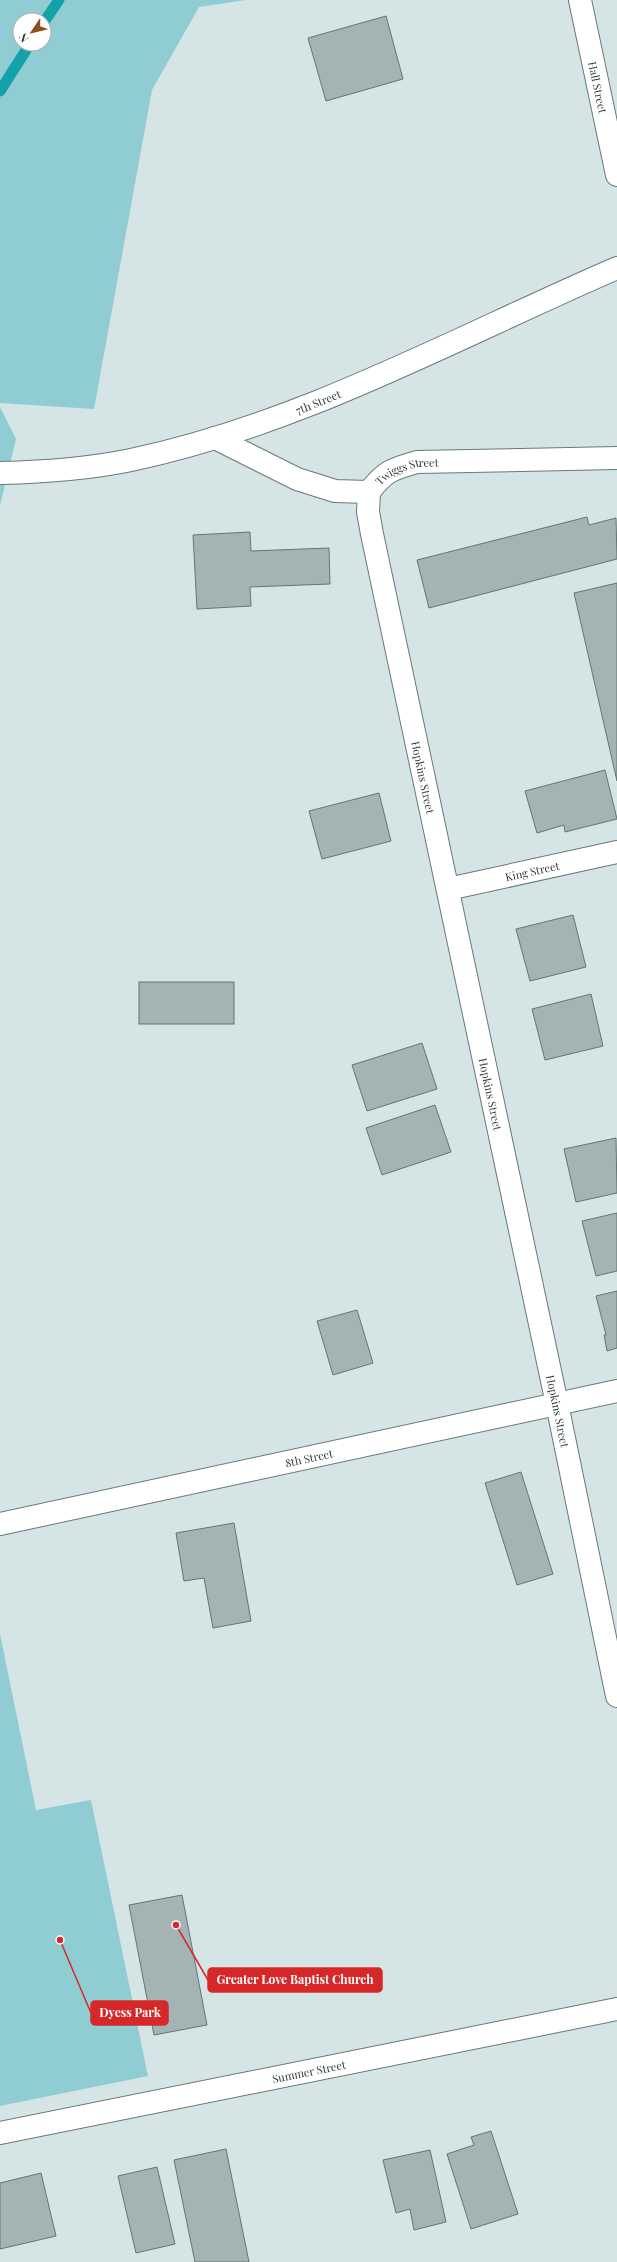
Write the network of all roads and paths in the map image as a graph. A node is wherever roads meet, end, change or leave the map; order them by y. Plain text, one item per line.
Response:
1 (580, 0) edge
2 (617, 175) edge
3 (617, 268) edge
4 (215, 438) junction
5 (617, 458) edge
6 (0, 473) edge
7 (369, 492) junction
8 (617, 852) edge
9 (448, 889) junction
10 (617, 1391) edge
11 (557, 1404) junction
12 (0, 1524) edge
13 (617, 1696) edge
14 (617, 2009) edge
15 (0, 2133) edge

1 - 2 street, Hall Street
3 - 4 street, 7th Street
4 - 6 street, 7th Street
4 - 7 street, Twiggs Street
5 - 7 street, Twiggs Street
7 - 9 street, Hopkins Street
8 - 9 street, King Street
9 - 11 street, Hopkins Street
10 - 11 street, 8th Street
11 - 12 street, 8th Street
11 - 13 street, Hopkins Street
14 - 15 street, Summer Street

